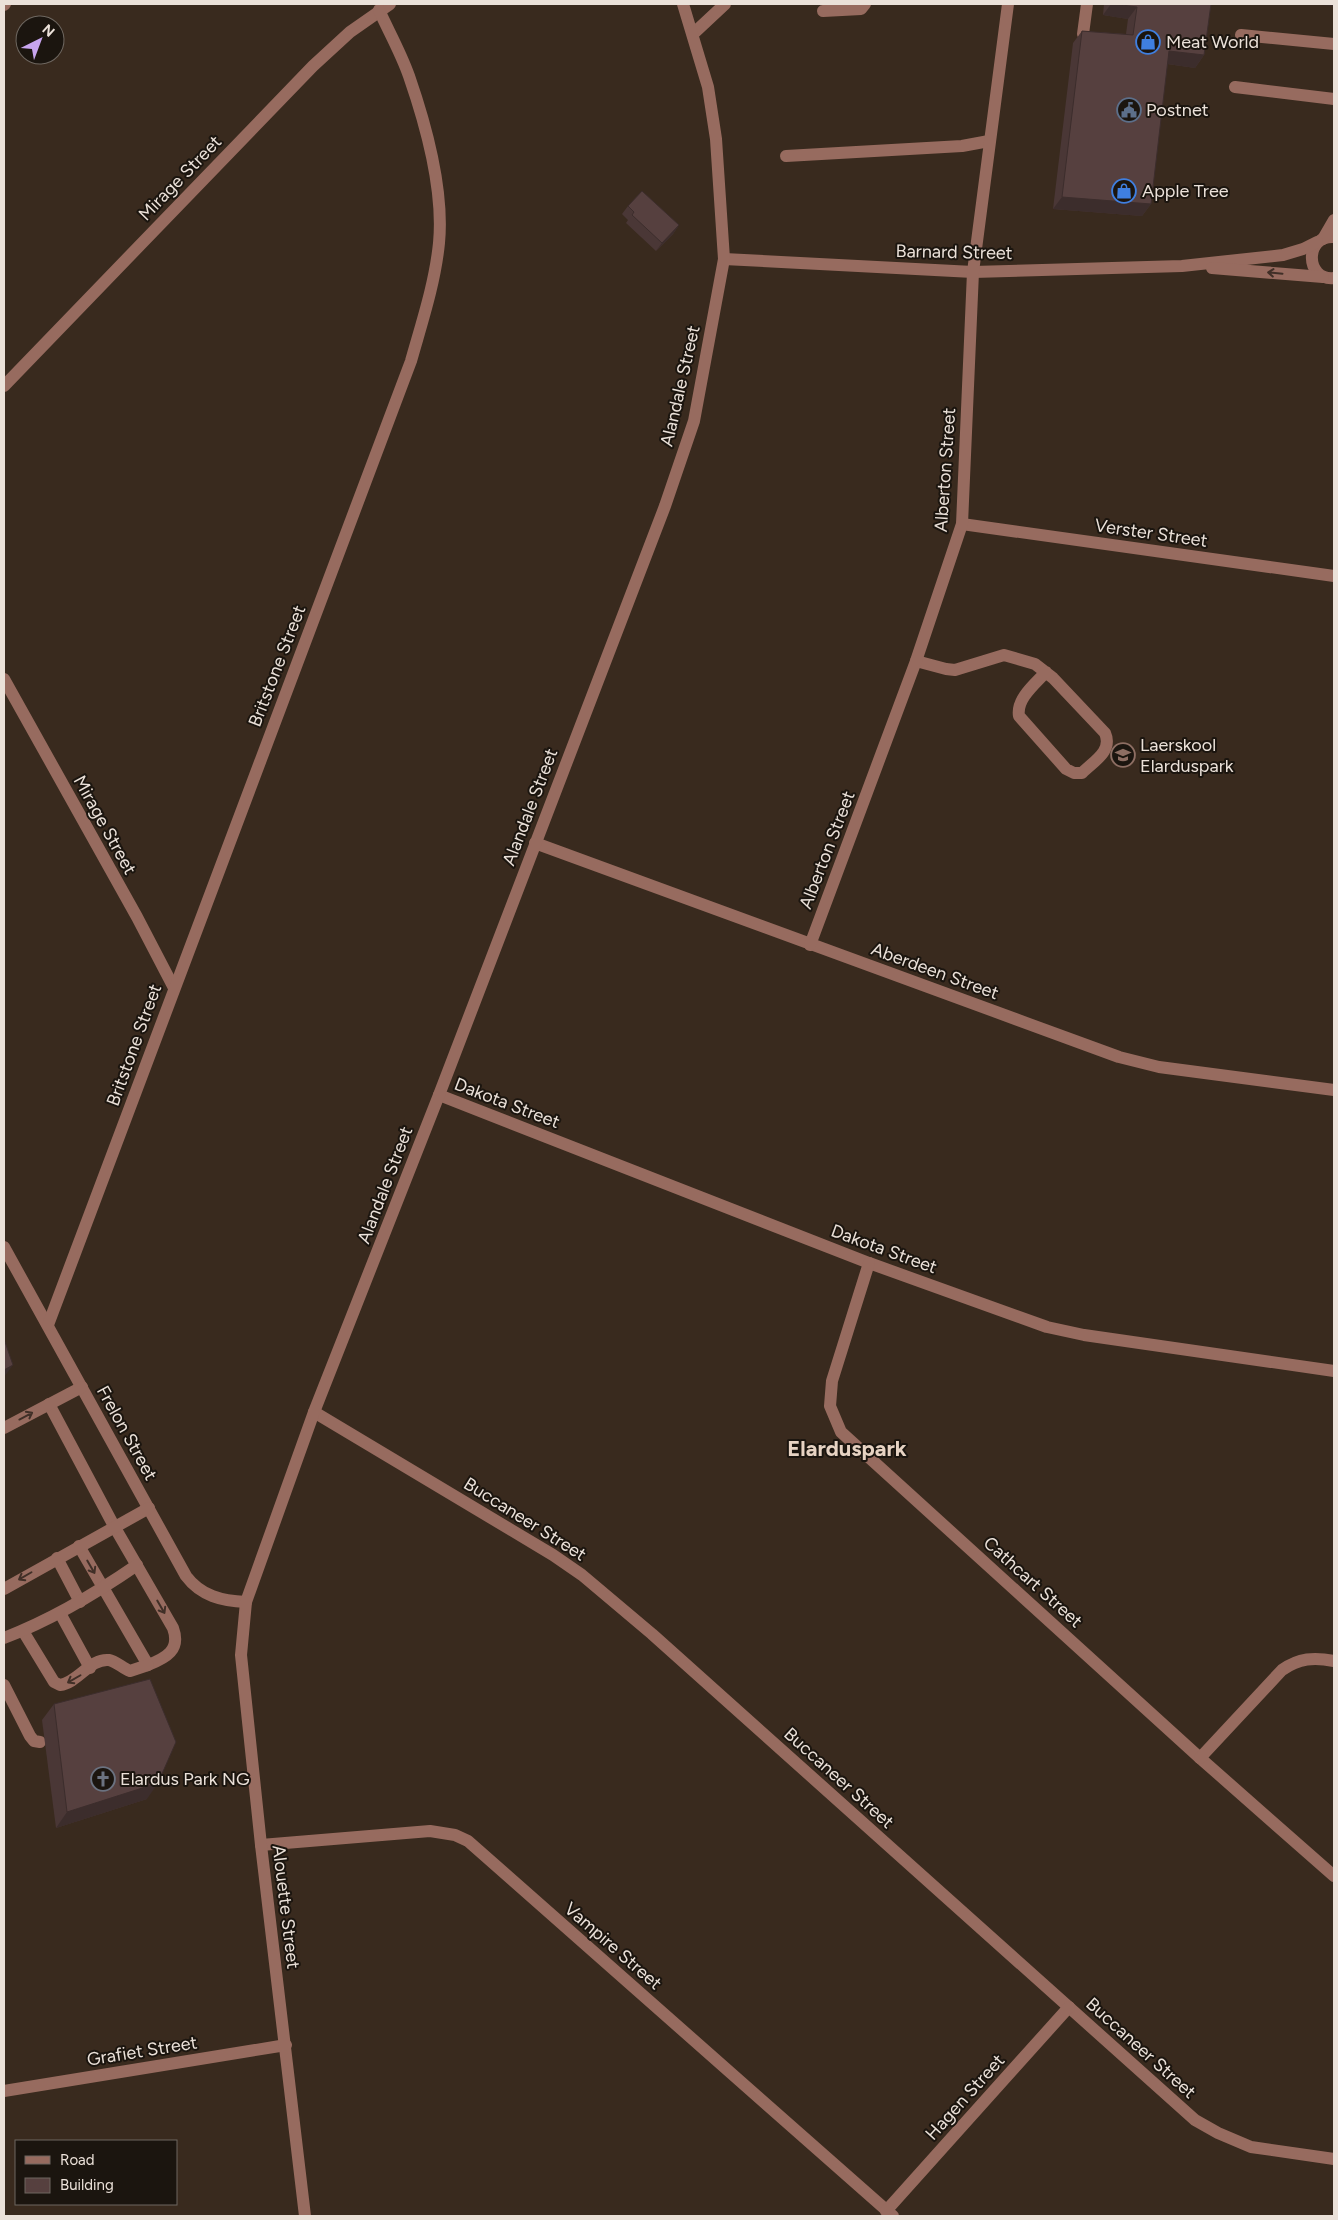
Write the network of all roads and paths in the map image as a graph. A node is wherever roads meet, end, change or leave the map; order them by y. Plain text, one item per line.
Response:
1 (683, 4) edge
2 (725, 4) edge
3 (865, 4) edge
4 (1008, 4) edge
5 (1087, 4) edge
6 (385, 7) edge
7 (823, 12) dead end
8 (694, 33) junction
9 (1083, 34) edge
10 (1241, 35) dead end
11 (1334, 44) edge
12 (1235, 87) dead end
13 (1334, 99) edge
14 (989, 142) junction
15 (786, 156) dead end
16 (1334, 220) edge
17 (1325, 239) edge
18 (724, 259) junction
19 (1182, 266) junction
20 (973, 272) junction
21 (1329, 278) edge
22 (4, 386) edge
23 (962, 524) junction
24 (1334, 576) edge
25 (916, 661) junction
26 (1046, 672) junction
27 (4, 680) edge
28 (534, 843) junction
29 (810, 945) junction
30 (174, 988) junction
31 (1334, 1090) edge
32 (439, 1095) junction
33 (4, 1247) edge
34 (869, 1263) junction
35 (48, 1325) junction
36 (1334, 1371) edge
37 (82, 1387) junction
38 (49, 1404) junction
39 (314, 1412) junction
40 (4, 1428) edge
41 (149, 1508) junction
42 (114, 1526) junction
43 (79, 1546) junction
44 (57, 1558) junction
45 (137, 1565) junction
46 (4, 1588) edge
47 (103, 1589) junction
48 (80, 1602) junction
49 (246, 1602) junction
50 (60, 1613) junction
51 (22, 1631) junction
52 (4, 1638) edge
53 (1334, 1661) edge
54 (148, 1666) junction
55 (90, 1668) junction
56 (4, 1685) edge
57 (40, 1742) dead end
58 (1200, 1758) junction
59 (261, 1845) junction
60 (1334, 1876) edge
61 (1069, 2007) junction
62 (286, 2045) junction
63 (4, 2091) edge
64 (1334, 2159) edge
65 (890, 2214) edge
66 (306, 2216) edge

1 - 8 street, Alandale Street
2 - 8 street
3 - 7 street
4 - 14 street, Alberton Street
5 - 9 street
6 - 22 street, Mirage Street
6 - 30 street, Britstone Street
8 - 18 street, Alandale Street
10 - 11 street
12 - 13 street
14 - 15 street
14 - 20 street, Alberton Street
16 - 17 street
17 - 19 street, Barnard Street
17 - 21 street, Barnard Street
18 - 20 street, Barnard Street
18 - 28 street, Alandale Street
19 - 20 street, Barnard Street
21 -> 19 street, Barnard Street
20 - 23 street, Alberton Street
23 - 24 street, Verster Street
23 - 25 street, Alberton Street
25 - 26 street
25 - 29 street, Alberton Street
26 - 26 street
27 - 30 street, Mirage Street
28 - 29 street, Aberdeen Street
28 - 32 street, Alandale Street
29 - 31 street, Aberdeen Street
30 - 35 street, Britstone Street
32 - 34 street, Dakota Street
32 - 39 street, Alandale Street
33 - 35 street, Frelon Street
34 - 36 street, Dakota Street
34 - 58 street, Cathcart Street
35 - 37 street, Frelon Street
37 - 38 street
37 - 41 street, Frelon Street
40 -> 38 street
38 - 42 street
39 - 49 street, Alandale Street
39 - 61 street, Buccaneer Street
41 - 42 street
41 - 49 street, Frelon Street
42 - 43 street
42 - 45 street
43 - 44 street
43 -> 47 street
44 -> 46 street
44 - 48 street
45 - 47 street
45 -> 54 street
47 - 48 street
47 - 54 street
48 - 50 street
49 - 59 street, Alouette Street
50 - 51 street
50 - 55 street
51 - 52 street
55 -> 51 street
53 - 58 street
54 - 55 street
56 - 57 street
58 - 60 street, Cathcart Street
59 - 62 street, Alouette Street
59 - 65 street, Vampire Street
61 - 64 street, Buccaneer Street
61 - 65 street, Hagen Street
62 - 63 street, Grafiet Street
62 - 66 street, Alouette Street

